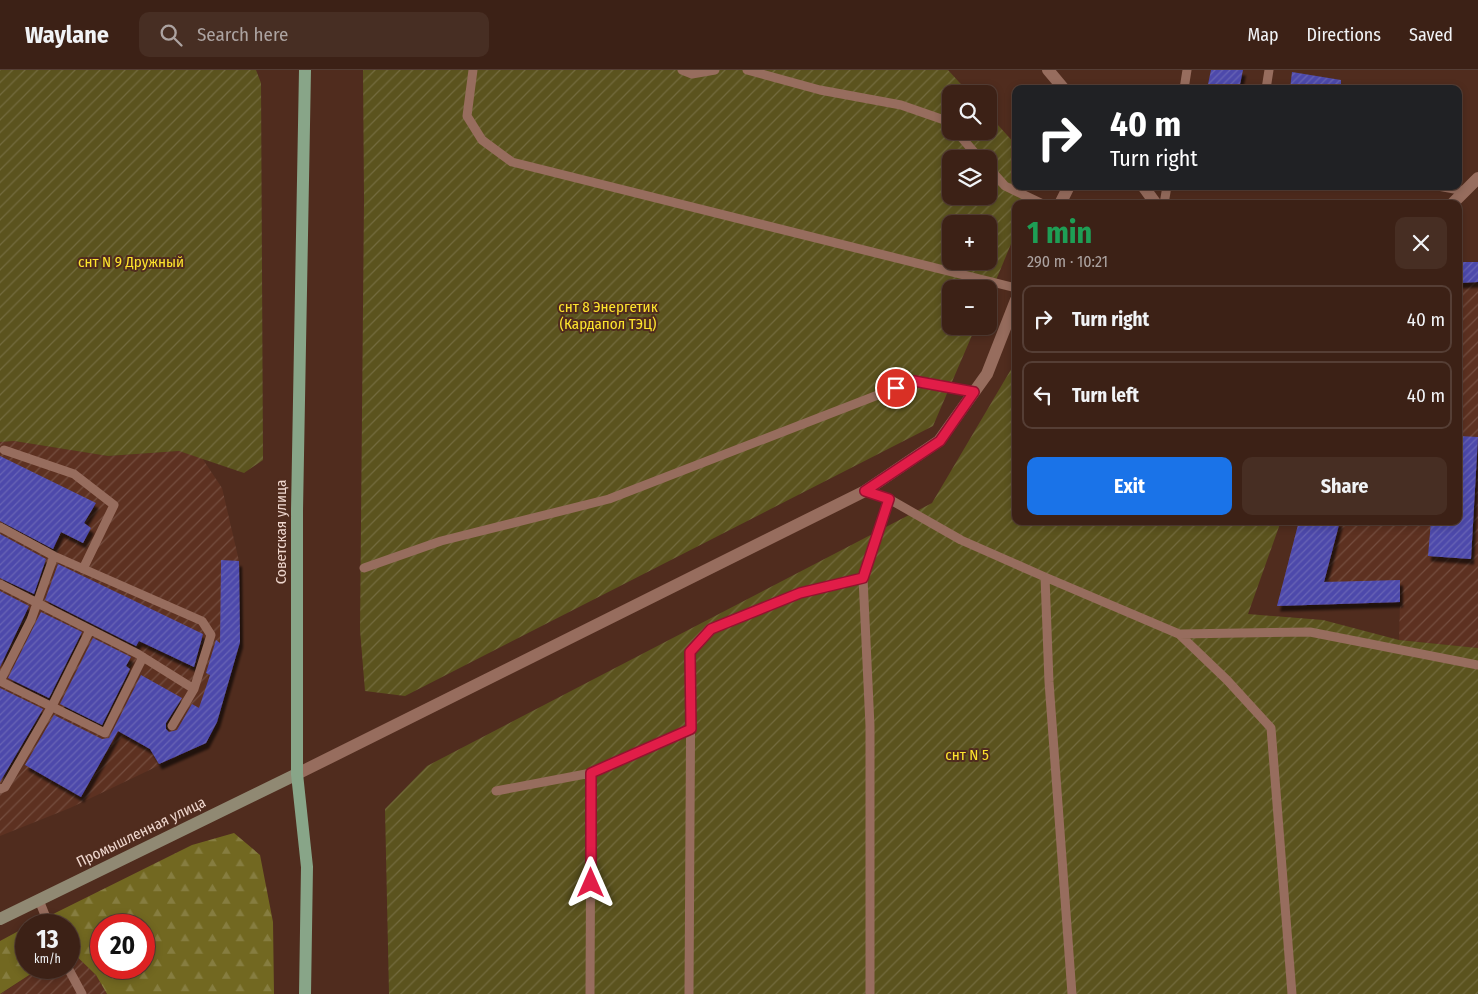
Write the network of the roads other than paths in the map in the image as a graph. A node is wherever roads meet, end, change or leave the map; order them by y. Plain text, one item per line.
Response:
1 (473, 70) edge
2 (682, 70) edge
3 (715, 70) edge
4 (747, 70) edge
5 (1048, 70) edge
6 (1187, 70) edge
7 (1269, 70) edge
8 (306, 71) edge
9 (1061, 85) edge
10 (1185, 85) edge
11 (1267, 85) edge
12 (942, 119) edge
13 (964, 140) edge
14 (972, 150) edge
15 (997, 177) edge
16 (1478, 178) edge
17 (1012, 189) edge
18 (1013, 190) edge
19 (1145, 190) edge
20 (1460, 190) edge
21 (1465, 191) junction
22 (1035, 200) edge
23 (1153, 200) edge
24 (1456, 200) edge
25 (1012, 287) edge
26 (1012, 310) edge
27 (974, 392) junction
28 (4, 450) dead end
29 (865, 491) junction
30 (889, 499) junction
31 (0, 527) edge
32 (54, 556) junction
33 (364, 568) dead end
34 (83, 569) junction
35 (1044, 577) junction
36 (863, 578) junction
37 (0, 584) edge
38 (37, 603) junction
39 (90, 630) junction
40 (1179, 634) junction
41 (143, 657) junction
42 (1478, 665) edge
43 (0, 681) edge
44 (194, 689) junction
45 (52, 706) junction
46 (172, 726) dead end
47 (691, 729) junction
48 (591, 773) junction
49 (297, 774) junction
50 (0, 789) edge
51 (496, 791) dead end
52 (38, 900) junction
53 (44, 914) edge
54 (0, 919) edge
55 (74, 979) edge
56 (82, 994) edge
57 (305, 994) edge
58 (590, 994) edge
59 (688, 994) edge
60 (870, 994) edge
61 (1072, 994) edge
62 (1292, 994) edge

1 - 25 lane
2 - 3 lane
4 - 12 lane
5 - 9 street
6 - 10 lane
7 - 11 lane
8 - 49 main road, Советская улица
13 - 14 lane
15 - 17 lane
16 - 21 street
18 - 22 lane
19 - 23 street
20 - 21 lane
21 - 24 street
26 - 27 street
27 - 29 street
27 - 33 lane
28 - 34 lane
29 - 30 lane
29 - 49 street
30 - 35 lane
30 - 36 lane
31 - 32 lane
32 - 34 lane
32 - 38 lane
34 - 44 lane
35 - 40 lane
35 - 61 lane
36 - 47 lane
36 - 60 lane
37 - 38 lane
38 - 39 lane
38 - 43 lane
39 - 41 lane
39 - 45 lane
40 - 42 lane
40 - 62 lane
41 - 44 lane
41 - 45 lane
43 - 45 lane
44 - 46 lane
45 - 50 lane
47 - 48 lane
47 - 59 lane
48 - 51 lane
48 - 58 lane
49 - 52 main road, Промышленная улица
49 - 57 main road, Советская улица
52 - 53 lane
52 - 54 main road, Промышленная улица
55 - 56 lane

